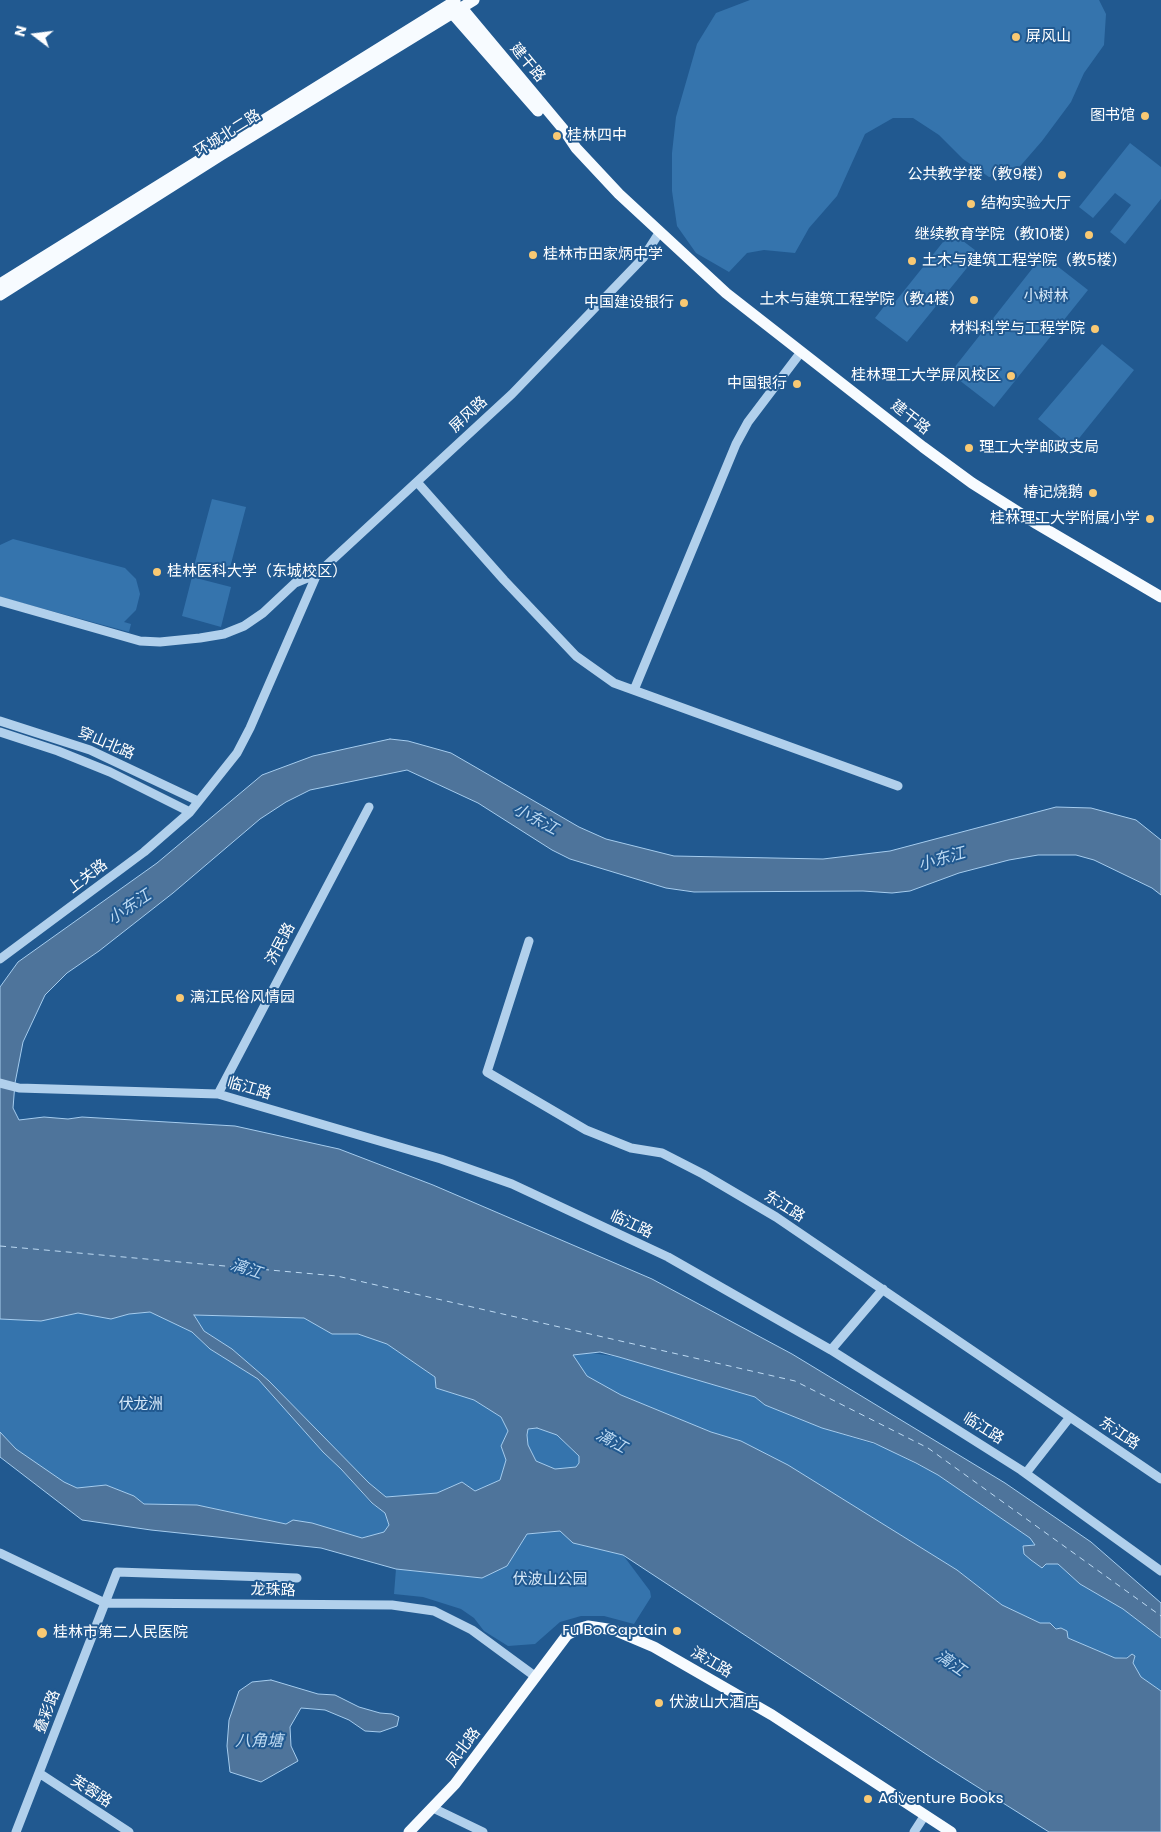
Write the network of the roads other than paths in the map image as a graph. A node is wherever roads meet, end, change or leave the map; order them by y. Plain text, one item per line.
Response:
1 (474, 0) edge
2 (453, 5) edge
3 (659, 233) junction
4 (0, 284) edge
5 (0, 296) edge
6 (801, 352) junction
7 (417, 482) junction
8 (317, 574) junction
9 (1161, 597) edge
10 (0, 602) edge
11 (634, 690) junction
12 (0, 721) edge
13 (0, 732) edge
14 (898, 786) dead end
15 (198, 801) junction
16 (368, 806) dead end
17 (190, 812) junction
18 (529, 941) dead end
19 (0, 959) edge
20 (0, 1083) edge
21 (218, 1094) junction
22 (883, 1289) junction
23 (831, 1350) junction
24 (1070, 1417) junction
25 (1026, 1473) junction
26 (1161, 1479) edge
27 (0, 1553) edge
28 (1161, 1571) edge
29 (297, 1578) dead end
30 (105, 1603) junction
31 (536, 1677) junction
32 (39, 1773) junction
33 (433, 1808) junction
34 (924, 1815) junction
35 (16, 1832) edge
36 (128, 1832) edge
37 (409, 1832) edge
38 (483, 1832) edge
39 (914, 1832) edge
40 (951, 1832) edge

1 - 2 main road, 环城北二路
2 - 3 main road, 建干路
2 - 4 main road, 环城北二路
2 - 5 main road, 环城北二路
3 - 6 main road, 建干路
3 - 7 street, 屏风路
6 - 9 main road, 建干路
6 - 11 street
7 - 8 street, 屏风路
7 - 11 street
8 - 10 street, 屏风路
8 - 15 street, 上关路
11 - 14 street
12 - 15 street, 穿山北路
13 - 17 street, 穿山北路
15 - 17 street, 上关路
16 - 21 street, 济民路
17 - 19 street, 上关路
18 - 22 street, 东江路
20 - 21 street, 临江路
21 - 23 street, 临江路
22 - 23 street
22 - 24 street, 东江路
23 - 25 street, 临江路
24 - 25 street
24 - 26 street, 东江路
25 - 28 street, 临江路
27 - 30 street, 龙珠路
29 - 30 street, 叠彩路
30 - 31 street, 龙珠路
30 - 32 street, 叠彩路
31 - 33 main road, 凤北路
31 - 34 main road, 滨江路
32 - 35 street, 叠彩路
32 - 36 street, 芙蓉路
33 - 37 main road, 凤北路
33 - 38 street
34 - 39 street
34 - 40 main road, 滨江路

